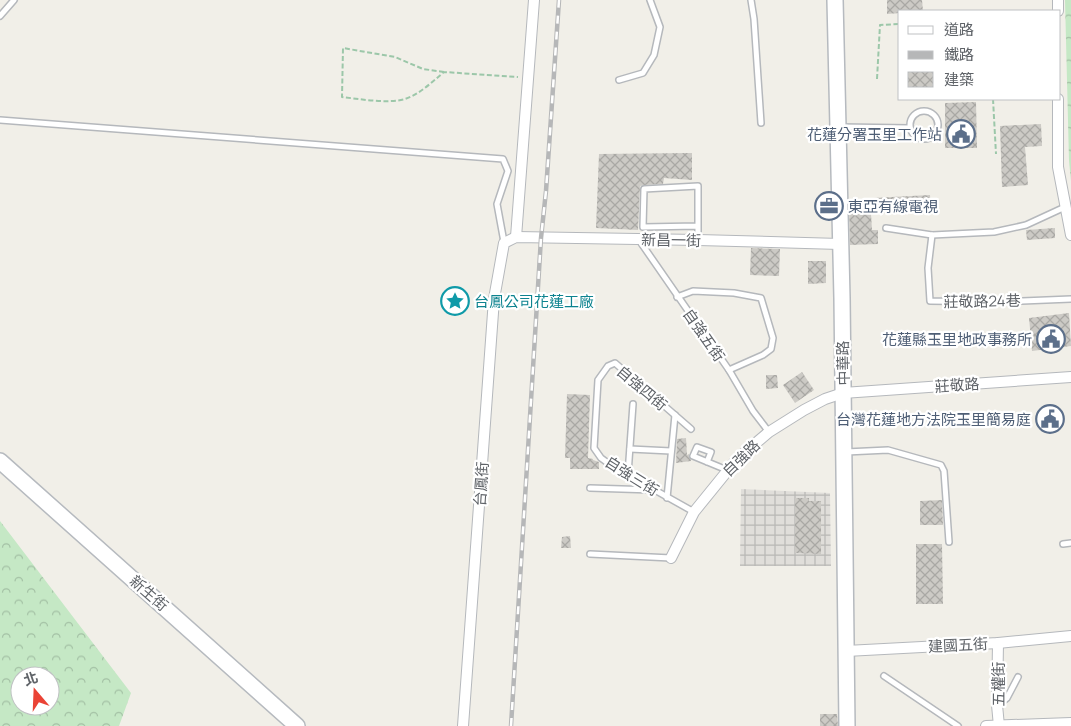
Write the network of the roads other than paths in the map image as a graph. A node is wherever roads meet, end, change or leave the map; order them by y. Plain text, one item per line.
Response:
1 (14, 0) edge
2 (534, 0) edge
3 (650, 0) edge
4 (751, 0) edge
5 (835, 0) edge
6 (0, 16) edge
7 (619, 80) dead end
8 (1058, 100) edge
9 (0, 120) edge
10 (762, 123) dead end
11 (837, 127) junction
12 (910, 128) junction
13 (1065, 207) junction
14 (698, 226) junction
15 (886, 228) dead end
16 (932, 235) junction
17 (1071, 235) edge
18 (516, 236) junction
19 (639, 239) junction
20 (698, 240) junction
21 (504, 243) junction
22 (840, 244) junction
23 (677, 297) junction
24 (1071, 299) edge
25 (608, 366) joint
26 (729, 370) junction
27 (1071, 377) edge
28 (844, 393) junction
29 (633, 404) dead end
30 (675, 415) junction
31 (691, 429) dead end
32 (769, 432) junction
33 (630, 449) junction
34 (671, 451) junction
35 (844, 452) junction
36 (0, 461) edge
37 (707, 462) dead end
38 (727, 470) junction
39 (628, 474) junction
40 (590, 488) dead end
41 (654, 490) junction
42 (667, 498) junction
43 (694, 512) junction
44 (949, 542) dead end
45 (1071, 543) edge
46 (1063, 544) dead end
47 (590, 554) dead end
48 (671, 558) joint
49 (1070, 639) edge
50 (998, 643) junction
51 (846, 651) junction
52 (884, 676) dead end
53 (1018, 677) dead end
54 (997, 705) junction
55 (1071, 723) edge
56 (999, 725) edge
57 (297, 726) edge
58 (463, 726) edge
59 (847, 726) edge
60 (958, 726) edge
61 (986, 726) edge

1 - 6 lane
2 - 18 street
3 - 7 lane
4 - 10 lane
5 - 11 street, 中華路
8 - 13 street
9 - 21 lane
11 - 12 lane
11 - 22 street, 中華路
12 - 12 lane
13 - 16 lane
13 - 17 street
14 - 14 lane
14 - 20 lane
15 - 16 lane
16 - 24 lane, 莊敬路24巷
18 - 19 street, 新昌一街
18 - 21 street
19 - 20 street, 新昌一街
19 - 23 lane, 自強五街
20 - 22 street, 新昌一街
21 - 58 street, 台鳳街
22 - 28 street, 中華路
23 - 26 lane, 自強五街
23 - 26 lane
25 - 30 lane, 自強四街
25 - 39 lane, 自強三街
26 - 32 lane, 自強五街
27 - 28 street, 莊敬路
28 - 32 street, 自強路
28 - 35 street, 中華路
29 - 33 lane
30 - 31 lane, 自強四街
30 - 34 lane, 自強四街
32 - 38 street, 自強路
33 - 34 lane
33 - 39 lane
34 - 42 lane, 自強四街
35 - 44 lane
35 - 51 street, 中華路
36 - 57 street, 新生街
37 - 38 lane
38 - 43 street, 自強路
39 - 41 lane, 自強三街
40 - 41 lane
41 - 42 lane, 自強三街
42 - 43 lane, 自強三街
43 - 48 street, 自強路
45 - 46 lane
47 - 48 lane
49 - 50 street, 建國五街
50 - 51 street, 建國五街
50 - 54 street, 五權街
51 - 59 street, 中華路
52 - 60 lane
53 - 54 lane
54 - 56 street, 五權街
55 - 56 street
56 - 61 street

